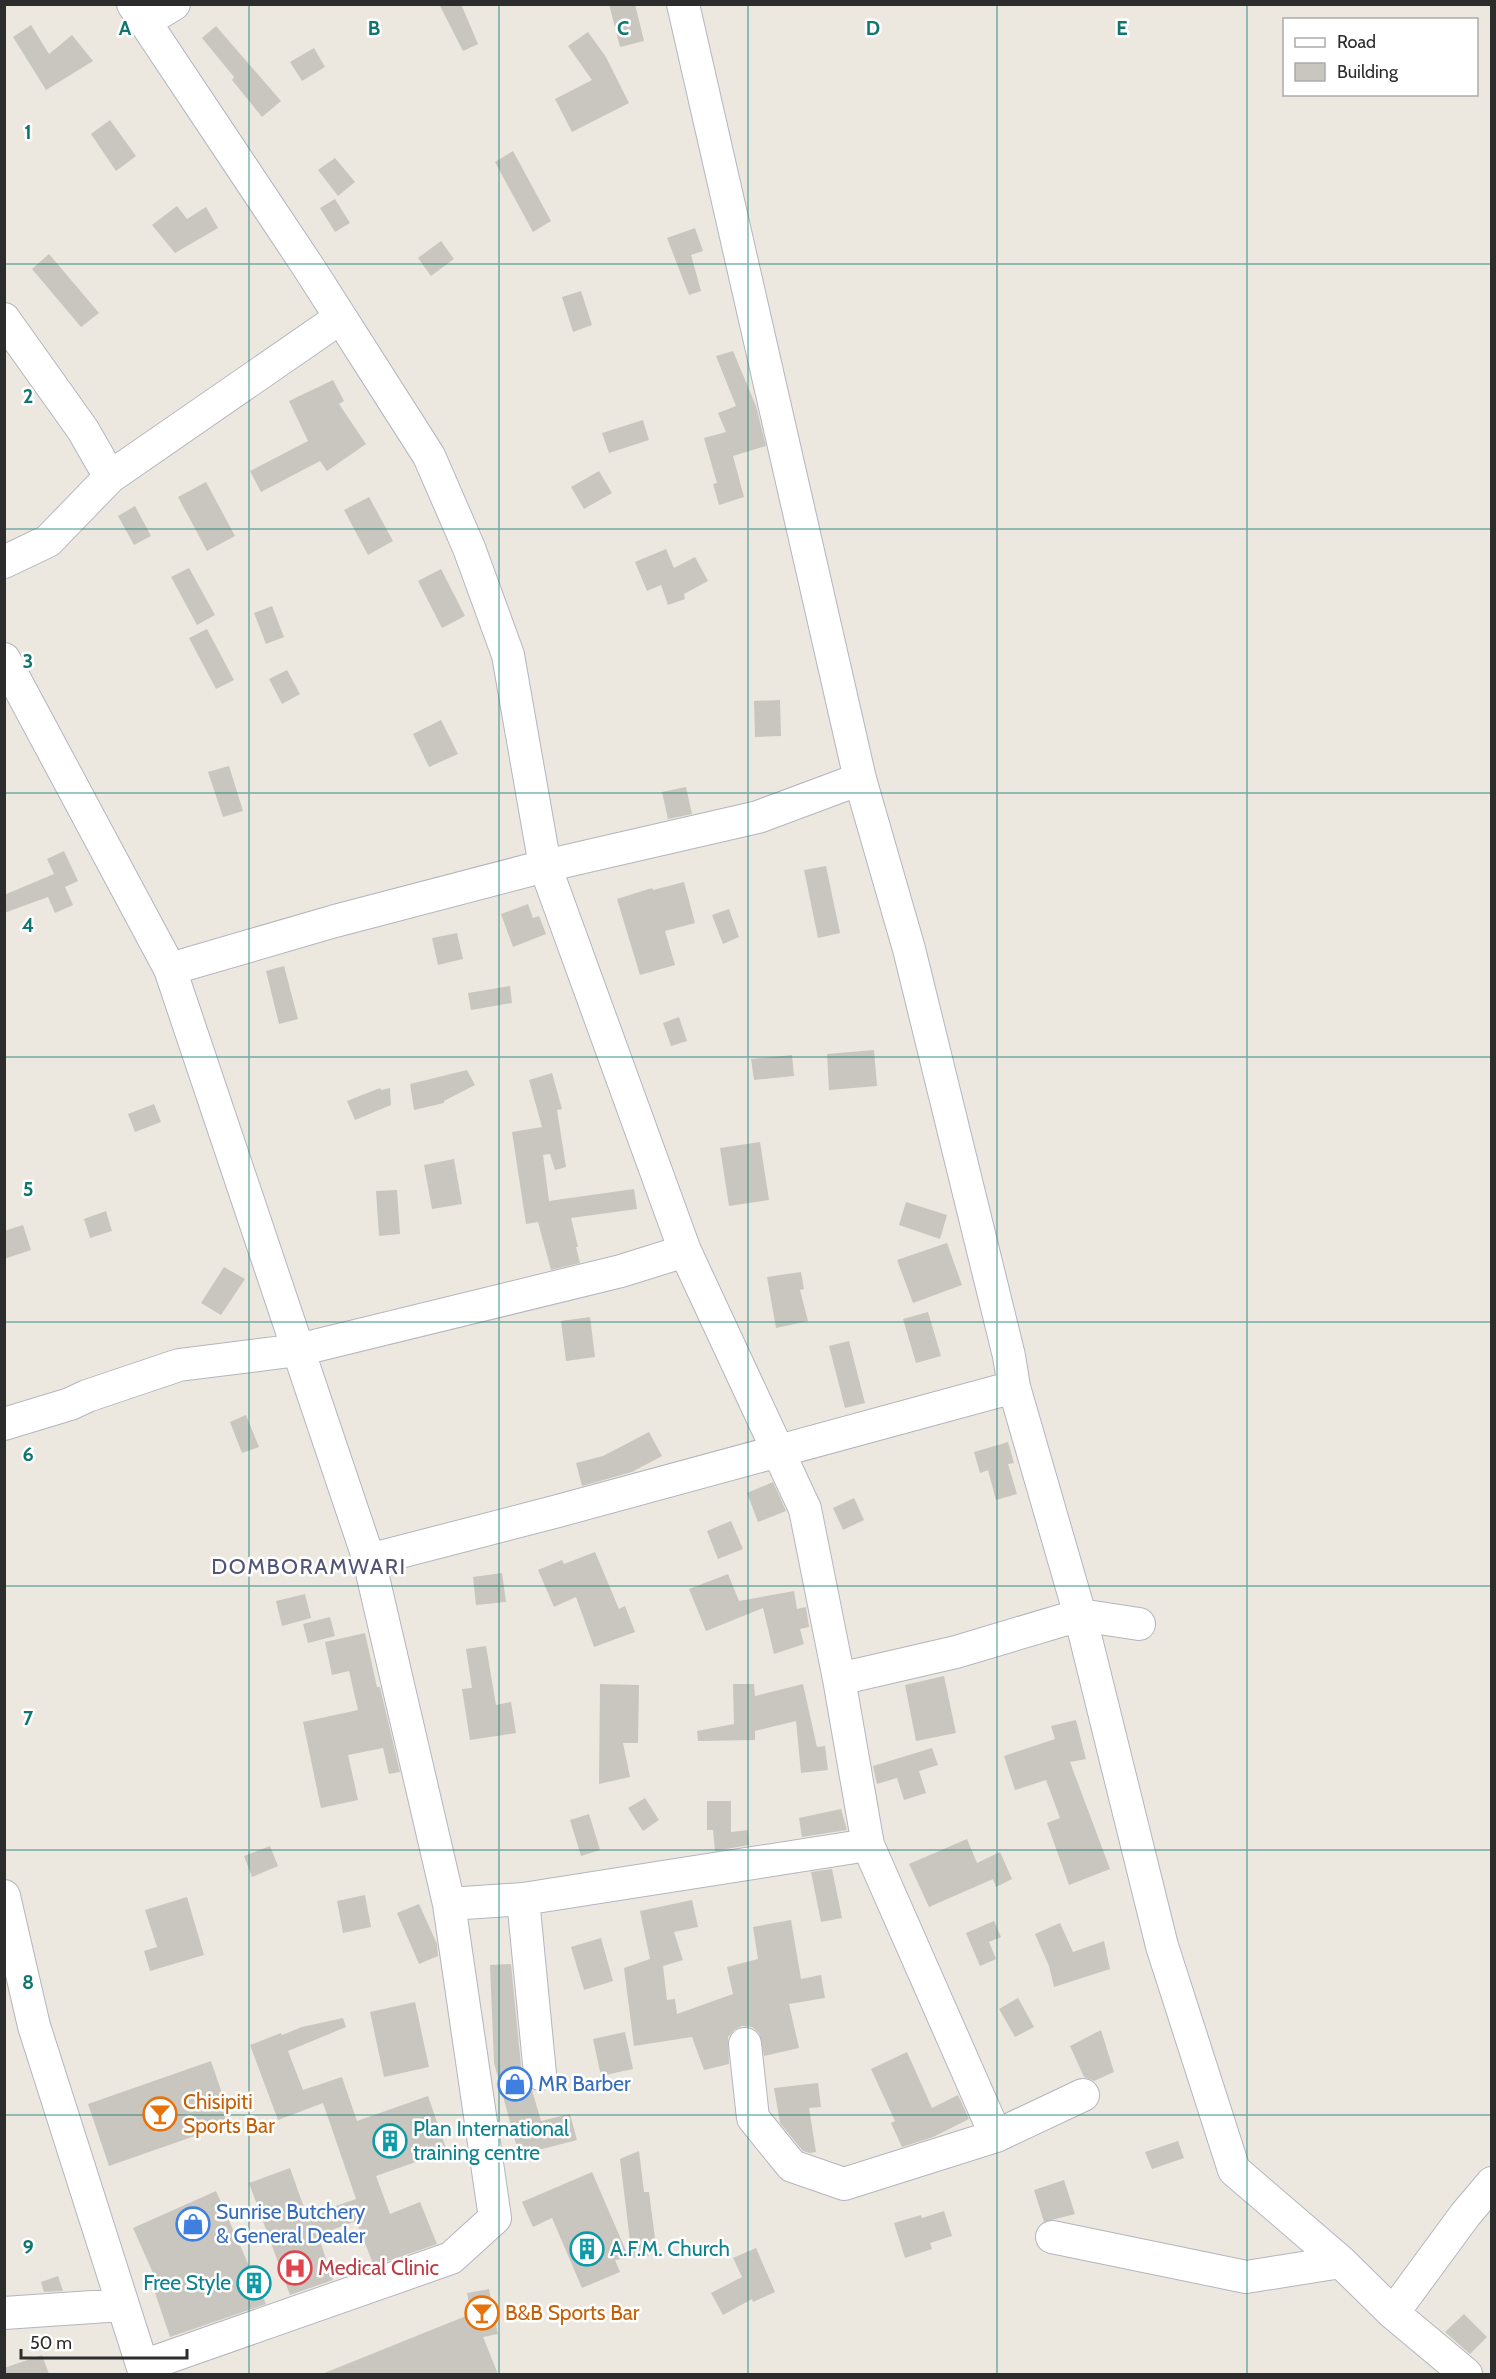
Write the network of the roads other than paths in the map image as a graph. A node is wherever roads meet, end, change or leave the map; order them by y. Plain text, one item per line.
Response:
1 (174, 4) edge
2 (683, 4) edge
3 (139, 13) edge
4 (340, 318) junction
5 (4, 319) edge
6 (110, 477) junction
7 (4, 562) edge
8 (4, 659) edge
9 (860, 778) junction
10 (545, 866) junction
11 (170, 969) junction
12 (685, 1251) junction
13 (298, 1350) junction
14 (1014, 1387) junction
15 (4, 1424) edge
16 (779, 1452) junction
17 (369, 1560) junction
18 (1080, 1615) junction
19 (1139, 1624) dead end
20 (839, 1679) junction
21 (868, 1845) junction
22 (4, 1896) edge
23 (522, 1899) junction
24 (449, 1904) junction
25 (745, 2044) dead end
26 (540, 2074) dead end
27 (1083, 2095) dead end
28 (996, 2136) junction
29 (1491, 2183) edge
30 (1052, 2237) dead end
31 (1341, 2262) junction
32 (122, 2306) junction
33 (4, 2313) edge
34 (1393, 2313) junction
35 (144, 2370) edge
36 (1466, 2374) edge

1 - 3 street
2 - 9 street
3 - 4 street
4 - 6 street
4 - 10 street
5 - 6 street
6 - 7 street
8 - 11 street
9 - 10 street
9 - 14 street
10 - 11 street
10 - 12 street
11 - 13 street
12 - 13 street
12 - 16 street
13 - 15 street
13 - 17 street
14 - 16 street
14 - 18 street
16 - 17 street
16 - 20 street
17 - 24 street
18 - 19 street
18 - 20 street
18 - 31 street
20 - 21 street
21 - 23 street
21 - 28 street
22 - 32 street
23 - 24 street
23 - 26 street
24 - 35 street
25 - 28 street
27 - 28 street
29 - 34 street
30 - 31 street
31 - 34 street
32 - 33 street
32 - 35 street
34 - 36 street

